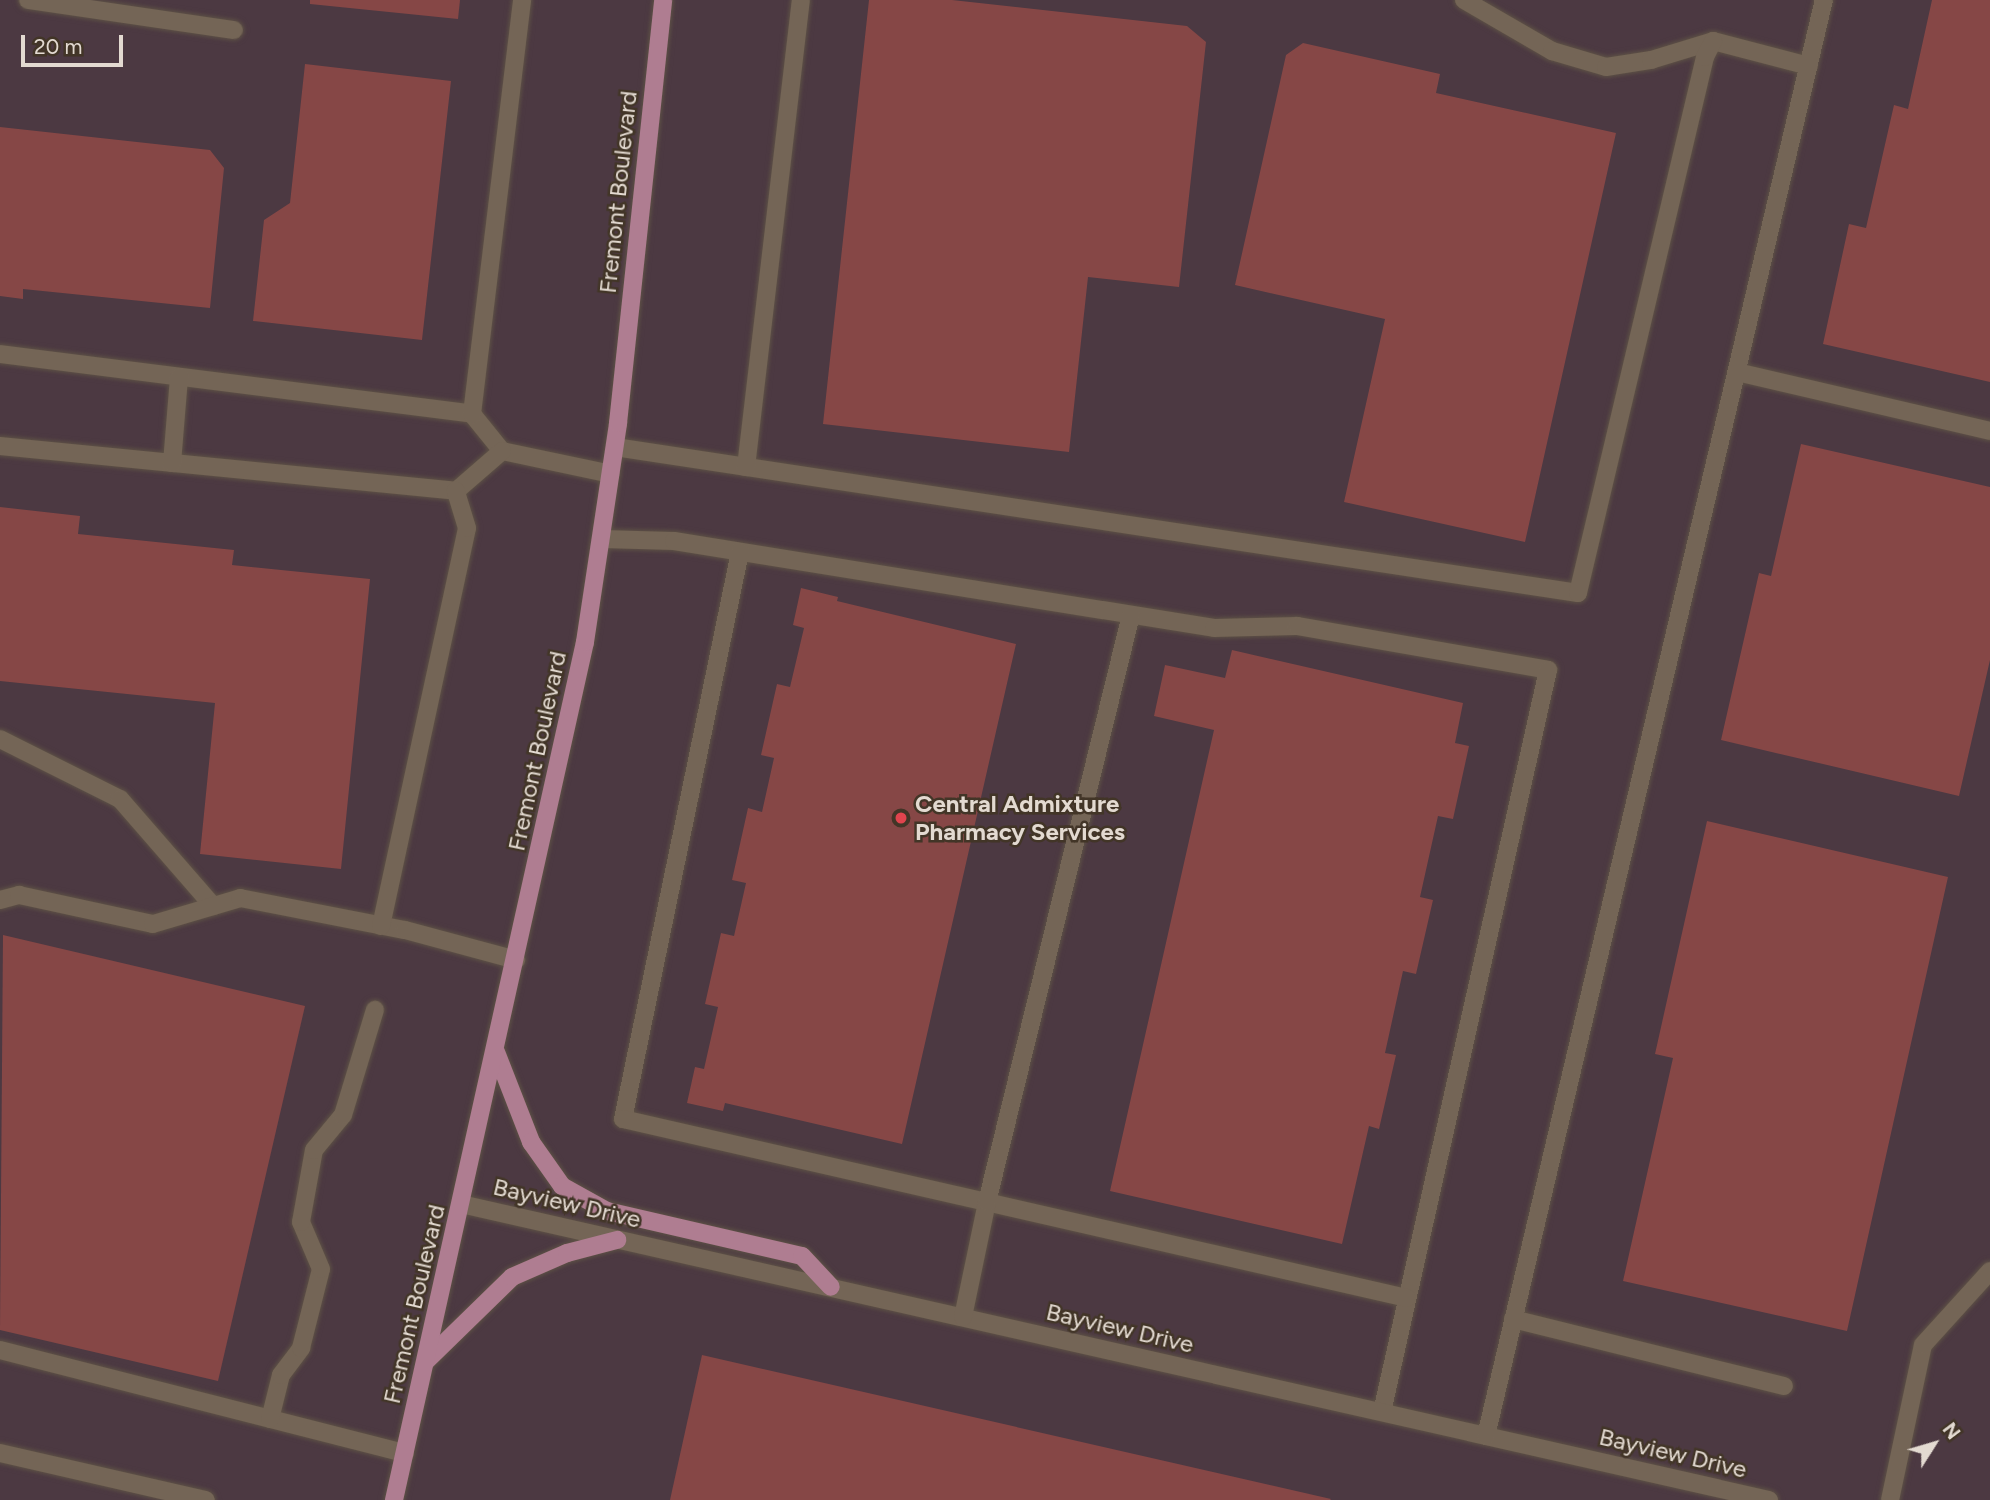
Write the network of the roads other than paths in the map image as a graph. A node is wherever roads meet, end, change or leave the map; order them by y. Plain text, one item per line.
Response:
1 (28, 0) edge
2 (522, 0) edge
3 (663, 0) edge
4 (801, 0) edge
5 (1464, 0) edge
6 (1824, 0) edge
7 (234, 30) dead end
8 (1713, 41) junction
9 (1809, 66) junction
10 (0, 354) edge
11 (1737, 372) junction
12 (179, 377) junction
13 (471, 414) junction
14 (1990, 430) edge
15 (0, 446) edge
16 (615, 447) junction
17 (502, 451) junction
18 (172, 463) junction
19 (746, 467) junction
20 (611, 474) junction
21 (456, 491) junction
22 (602, 539) junction
23 (740, 552) junction
24 (1130, 615) junction
25 (0, 739) edge
26 (0, 900) edge
27 (213, 906) junction
28 (381, 926) junction
29 (516, 960) junction
30 (374, 1010) dead end
31 (496, 1051) junction
32 (986, 1202) junction
33 (461, 1204) junction
34 (617, 1240) junction
35 (1990, 1270) edge
36 (831, 1287) junction
37 (1407, 1298) junction
38 (963, 1317) junction
39 (1513, 1320) junction
40 (0, 1350) edge
41 (426, 1361) junction
42 (1784, 1386) dead end
43 (1382, 1412) junction
44 (270, 1419) junction
45 (1486, 1436) junction
46 (0, 1453) edge
47 (405, 1453) junction
48 (206, 1500) edge
49 (394, 1500) edge
50 (1769, 1500) edge
51 (1890, 1500) edge

1 - 7 street
2 - 13 street
3 - 16 main road, Fremont Boulevard
4 - 19 street
5 - 8 street
6 - 9 street
8 - 9 street
8 - 19 street
9 - 11 street
10 - 12 street
11 - 14 street
11 - 39 street
12 - 13 street
12 - 18 street
13 - 17 street
15 - 18 street
16 - 19 street
16 - 20 main road, Fremont Boulevard
17 - 20 street
17 - 21 street
18 - 21 street
20 - 22 main road, Fremont Boulevard
21 - 28 street
22 - 23 street
22 - 29 main road, Fremont Boulevard
23 - 24 street
23 - 32 street
24 - 32 street
24 - 37 street
25 - 27 street
26 - 27 street
27 - 28 street
28 - 29 street
29 - 31 main road, Fremont Boulevard
30 - 44 street
31 - 33 main road, Fremont Boulevard
31 - 36 main road
32 - 37 street
32 - 38 street
33 - 34 street, Bayview Drive
33 - 41 main road, Fremont Boulevard
34 - 36 street, Bayview Drive
34 - 41 main road
35 - 51 street
36 - 38 street, Bayview Drive
37 - 43 street
38 - 43 street, Bayview Drive
39 - 42 street
39 - 45 street
40 - 44 street
41 - 47 main road, Fremont Boulevard
43 - 45 street, Bayview Drive
44 - 47 street
45 - 50 street, Bayview Drive
46 - 48 street
47 - 49 main road, Fremont Boulevard

